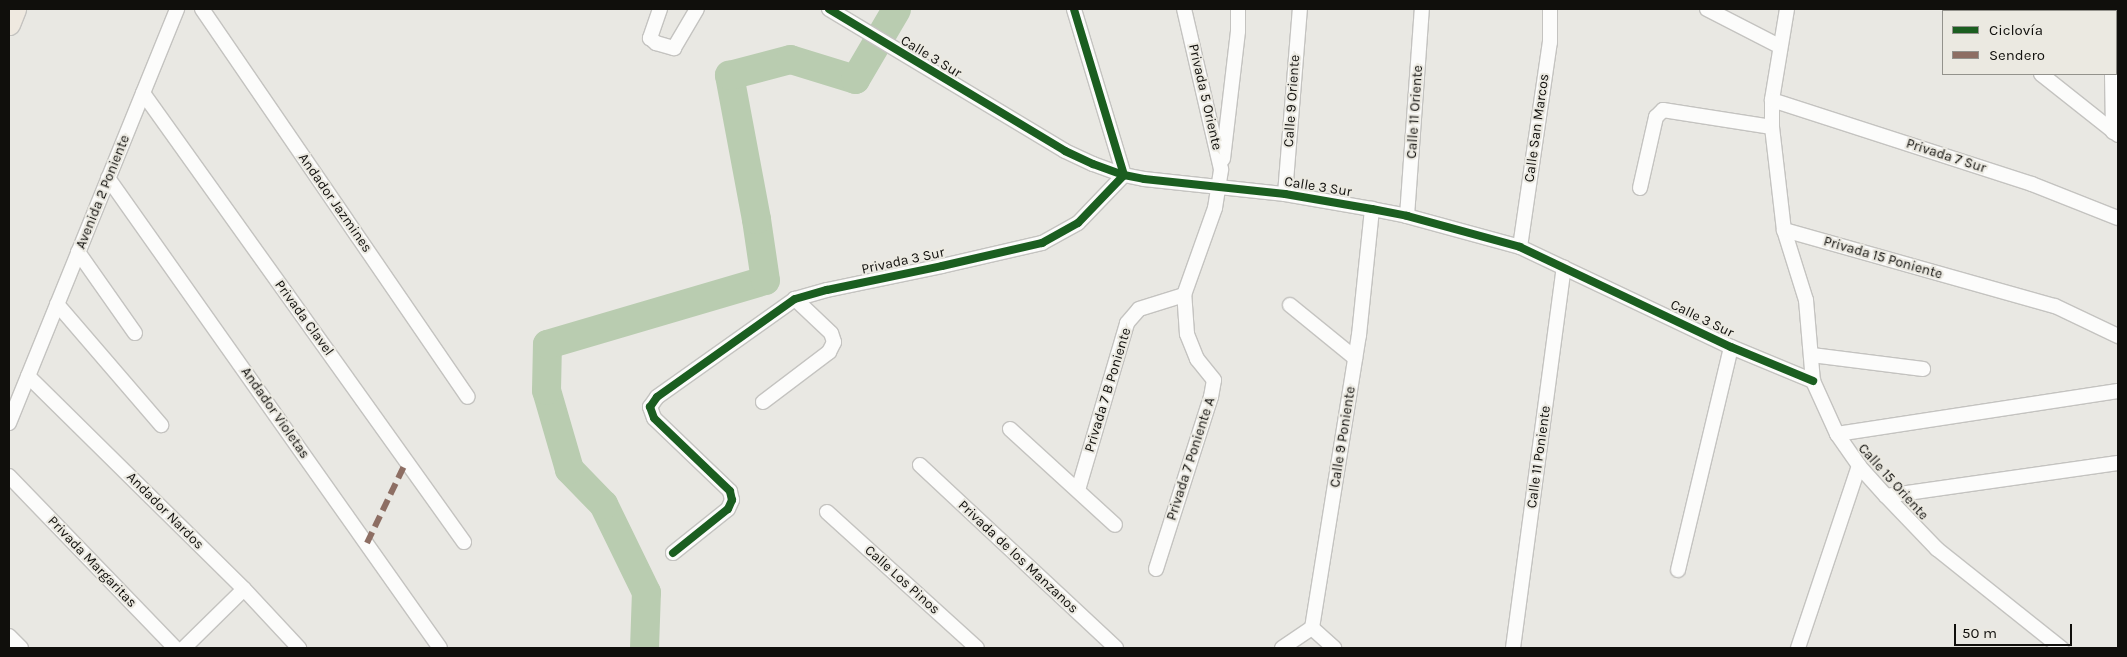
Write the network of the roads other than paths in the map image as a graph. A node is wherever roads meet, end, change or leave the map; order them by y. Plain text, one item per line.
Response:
1 (15, 9) edge
2 (177, 9) edge
3 (202, 9) edge
4 (660, 9) edge
5 (697, 9) edge
6 (1074, 9) edge
7 (1184, 9) edge
8 (1238, 9) edge
9 (1300, 9) edge
10 (1422, 9) edge
11 (1550, 9) edge
12 (1707, 9) edge
13 (1787, 9) edge
14 (833, 11) edge
15 (9, 24) edge
16 (1779, 46) junction
17 (2041, 75) edge
18 (2112, 75) edge
19 (143, 94) junction
20 (1772, 100) junction
21 (1772, 127) junction
22 (2116, 134) edge
23 (1221, 169) junction
24 (1124, 175) junction
25 (108, 178) junction
26 (1219, 186) junction
27 (1640, 188) dead end
28 (1285, 194) junction
29 (1372, 208) junction
30 (1407, 216) junction
31 (2118, 218) edge
32 (1784, 230) junction
33 (1520, 247) junction
34 (78, 252) junction
35 (1564, 267) junction
36 (1184, 295) junction
37 (795, 299) junction
38 (57, 304) junction
39 (1290, 306) dead end
40 (135, 333) dead end
41 (2118, 336) edge
42 (1731, 347) junction
43 (1812, 355) junction
44 (1355, 358) junction
45 (1923, 369) dead end
46 (28, 376) junction
47 (1813, 381) junction
48 (2118, 391) edge
49 (468, 397) dead end
50 (763, 402) dead end
51 (9, 423) edge
52 (161, 425) dead end
53 (1010, 429) dead end
54 (1837, 434) junction
55 (2118, 463) edge
56 (920, 465) dead end
57 (1859, 466) junction
58 (9, 476) edge
59 (1078, 490) junction
60 (1886, 496) junction
61 (827, 512) dead end
62 (1115, 525) dead end
63 (464, 542) dead end
64 (672, 553) dead end
65 (1156, 569) dead end
66 (1678, 570) dead end
67 (244, 589) junction
68 (1312, 628) junction
69 (9, 636) edge
70 (21, 648) edge
71 (175, 648) edge
72 (184, 648) edge
73 (300, 648) edge
74 (440, 648) edge
75 (977, 648) edge
76 (1116, 648) edge
77 (1282, 648) edge
78 (1334, 648) edge
79 (1513, 648) edge
80 (1798, 648) edge
81 (2061, 648) edge

1 - 15 main road
2 - 19 street, Avenida 2 Poniente
3 - 49 street, Andador Jazmines
4 - 5 street
6 - 24 street
7 - 23 street, Privada 5 Oriente
8 - 23 street
9 - 28 street, Calle 9 Oriente
10 - 30 street, Calle 11 Oriente
11 - 33 street, Calle San Marcos
12 - 16 street
13 - 16 street, Calle 15 Oriente
14 - 24 street, Calle 3 Sur
16 - 20 street, Calle 15 Oriente
17 - 22 street
18 - 22 street
19 - 25 street, Avenida 2 Poniente
19 - 63 street, Privada Clavel
20 - 21 street, Calle 15 Oriente
20 - 31 street, Privada 7 Sur
21 - 27 street
21 - 32 street, Calle 15 Oriente
23 - 26 street, Privada 5 Oriente
24 - 26 street, Calle 3 Sur
24 - 37 street, Privada 3 Sur
25 - 34 street, Avenida 2 Poniente
25 - 74 street, Andador Violetas
26 - 28 street, Calle 3 Sur
26 - 36 street, Privada 5 Oriente
28 - 29 street, Calle 3 Sur
29 - 30 street, Calle 3 Sur
29 - 44 street, Calle 9 Poniente
30 - 33 street, Calle 3 Sur
32 - 41 street, Privada 15 Poniente
32 - 43 street, Calle 15 Oriente
33 - 35 street, Calle 3 Sur
34 - 38 street, Avenida 2 Poniente
34 - 40 street
35 - 42 street, Calle 3 Sur
35 - 79 street, Calle 11 Poniente
36 - 59 street, Privada 7 B Poniente
36 - 65 street, Privada 7 Poniente A
37 - 50 street
37 - 64 street, Privada 3 Sur
38 - 46 street, Avenida 2 Poniente
38 - 52 street
39 - 44 street
42 - 47 street, Calle 3 Sur
42 - 66 street
43 - 45 street
43 - 47 street, Calle 15 Oriente
44 - 68 street, Calle 9 Poniente
46 - 51 street, Avenida 2 Poniente
46 - 67 street, Andador Nardos
47 - 54 street, Calle 15 Oriente
48 - 54 street
53 - 59 street
54 - 57 street, Calle 15 Oriente
55 - 60 street
56 - 76 street, Privada de los Manzanos
57 - 60 street, Calle 15 Oriente
57 - 80 street
58 - 71 street, Privada Margaritas
59 - 62 street
60 - 81 street, Calle 15 Oriente
61 - 75 street, Calle Los Pinos
67 - 72 street
67 - 73 street, Andador Nardos
68 - 77 street
68 - 78 street
69 - 70 street

